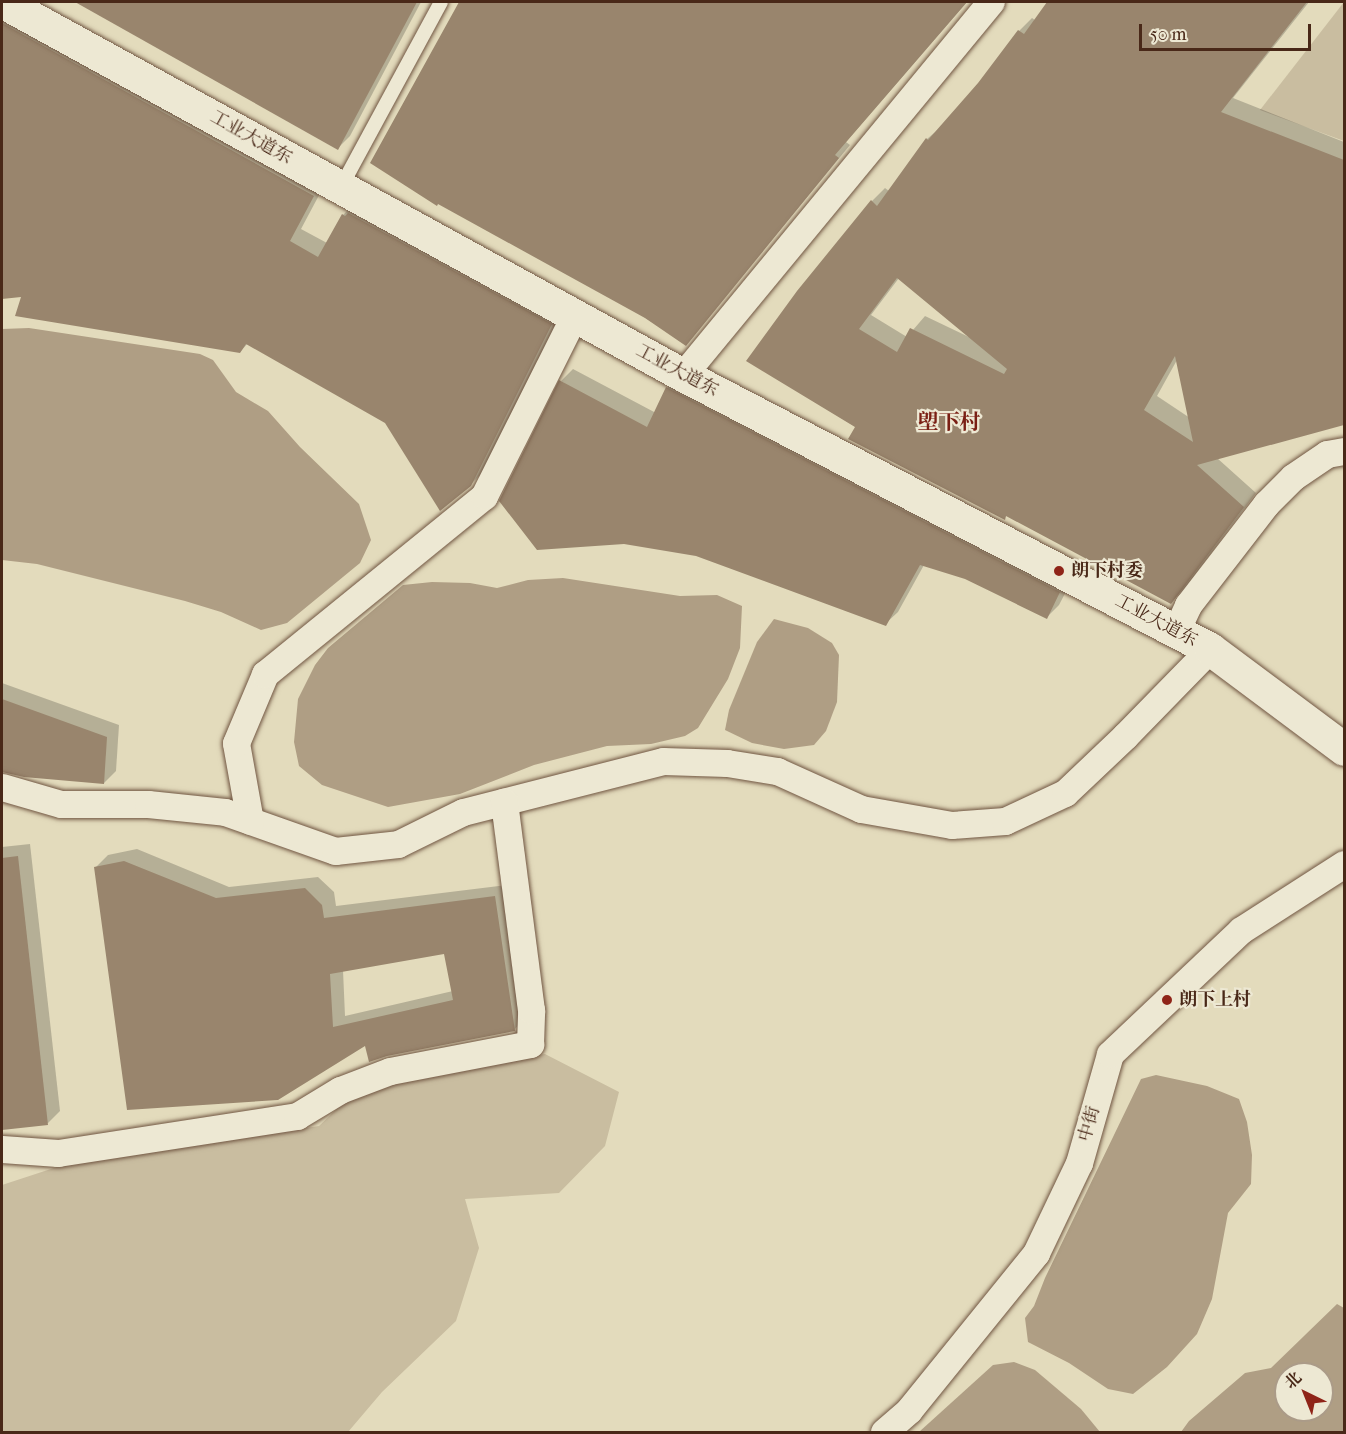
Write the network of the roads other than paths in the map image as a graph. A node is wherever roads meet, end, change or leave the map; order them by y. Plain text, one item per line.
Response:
1 (3, 2) edge
2 (441, 2) edge
3 (991, 2) edge
4 (340, 187) junction
5 (574, 316) junction
6 (683, 375) junction
7 (1344, 451) edge
8 (1176, 631) junction
9 (1210, 649) junction
10 (1344, 749) edge
11 (2, 787) edge
12 (504, 802) junction
13 (250, 821) junction
14 (1344, 864) edge
15 (2, 1149) edge
16 (884, 1432) edge

1 - 4 street, 工业大道东
2 - 4 lane
3 - 6 street
4 - 5 street, 工业大道东
5 - 6 street, 工业大道东
5 - 13 street
6 - 8 street, 工业大道东
7 - 8 street
8 - 9 street, 工业大道东
9 - 10 street, 工业大道东
9 - 12 street
11 - 13 street
12 - 13 street
12 - 15 street
14 - 16 street, 中街

